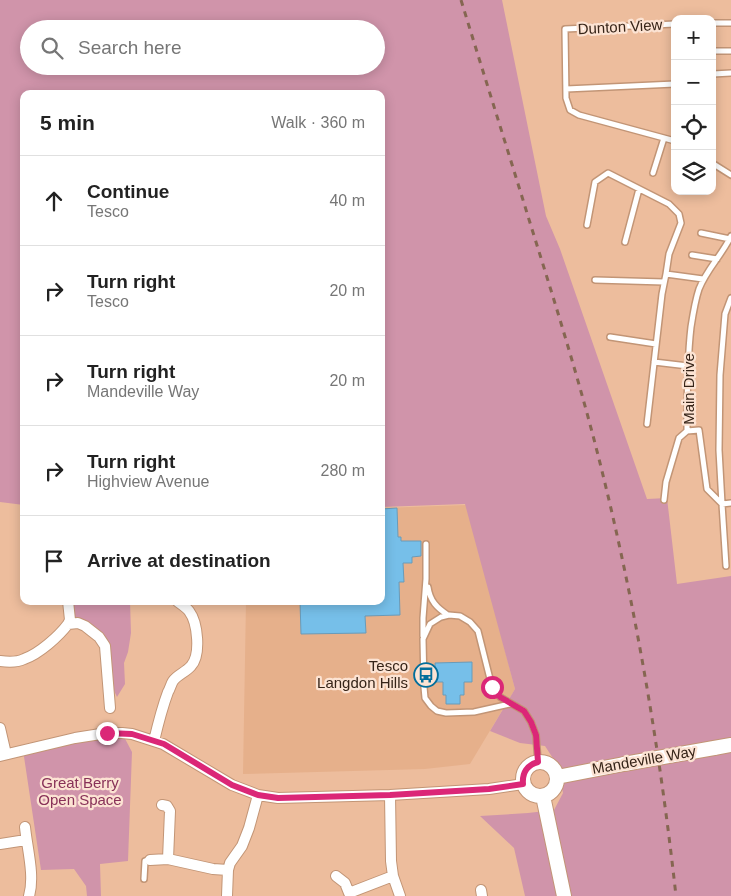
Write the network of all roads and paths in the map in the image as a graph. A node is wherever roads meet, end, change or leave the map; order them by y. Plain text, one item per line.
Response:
1 (716, 23) edge
2 (731, 23) edge
3 (671, 24) edge
4 (716, 51) edge
5 (731, 51) edge
6 (731, 73) edge
7 (716, 74) edge
8 (671, 84) edge
9 (566, 89) junction
10 (664, 138) junction
11 (671, 139) edge
12 (716, 166) edge
13 (653, 173) dead end
14 (731, 175) edge
15 (639, 189) junction
16 (587, 225) dead end
17 (701, 233) dead end
18 (730, 238) edge
19 (626, 242) dead end
20 (692, 255) dead end
21 (716, 259) junction
22 (666, 274) junction
23 (703, 279) junction
24 (594, 280) dead end
25 (664, 282) junction
26 (731, 298) edge
27 (610, 337) dead end
28 (656, 344) junction
29 (654, 362) junction
30 (688, 366) junction
31 (646, 424) dead end
32 (687, 431) junction
33 (664, 500) dead end
34 (731, 503) edge
35 (722, 504) junction
36 (426, 544) dead end
37 (726, 566) dead end
38 (426, 579) junction
39 (68, 605) edge
40 (184, 605) edge
41 (449, 615) junction
42 (68, 624) junction
43 (423, 639) junction
44 (0, 661) edge
45 (510, 704) junction
46 (110, 708) dead end
47 (0, 728) edge
48 (154, 741) junction
49 (731, 744) edge
50 (3, 755) edge
51 (538, 762) junction
52 (557, 777) junction
53 (523, 784) junction
54 (258, 795) junction
55 (390, 795) junction
56 (543, 796) junction
57 (162, 804) dead end
58 (25, 827) dead end
59 (26, 840) junction
60 (0, 844) edge
61 (168, 858) junction
62 (150, 860) joint
63 (228, 870) junction
64 (336, 876) dead end
65 (393, 876) junction
66 (144, 879) dead end
67 (349, 894) edge
68 (29, 896) edge
69 (227, 896) edge
70 (400, 896) edge
71 (564, 896) edge

1 - 2 lane
3 - 9 lane, Dunton View
4 - 5 lane
6 - 7 lane
8 - 9 lane
9 - 10 lane, Dunton View
10 - 11 lane, Dunton View
10 - 13 lane
12 - 14 lane
15 - 16 lane
15 - 19 lane
15 - 22 lane
17 - 18 lane, Main Drive
18 - 21 lane, Main Drive
20 - 21 lane
21 - 23 lane, Main Drive
22 - 23 lane
22 - 25 lane
23 - 30 lane, Main Drive
24 - 25 lane
25 - 28 lane
26 - 35 lane
27 - 28 lane
28 - 29 lane
29 - 30 lane
29 - 31 lane
30 - 32 lane, Main Drive
32 - 33 lane
32 - 35 lane, Main Drive
34 - 35 lane
35 - 37 lane
36 - 38 lane
38 - 41 lane
38 - 43 lane
39 - 42 street
40 - 48 street
41 - 43 lane
41 - 45 lane
42 - 44 street
42 - 46 street
43 - 45 lane
45 - 51 lane
47 - 50 street
48 - 50 street
48 - 54 street
49 - 52 main road, Mandeville Way, bridge
51 - 52 main road
51 - 53 main road
52 - 56 main road
53 - 55 street
53 - 56 main road
54 - 55 street
54 - 63 street
55 - 65 street
56 - 71 main road
57 - 61 street
58 - 59 street
59 - 60 street
59 - 68 street
61 - 62 street
61 - 63 street
62 - 66 lane
63 - 69 street
64 - 67 street
65 - 67 street
65 - 70 street

